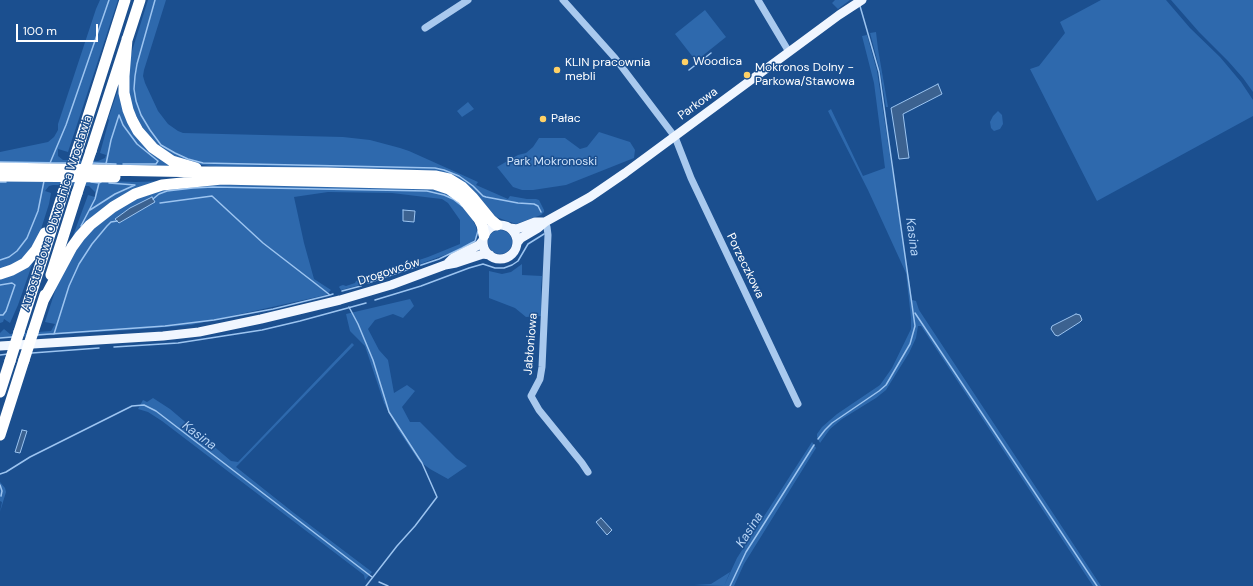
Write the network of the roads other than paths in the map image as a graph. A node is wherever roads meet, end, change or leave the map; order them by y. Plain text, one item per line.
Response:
1 (125, 0) edge
2 (140, 0) edge
3 (468, 0) edge
4 (563, 0) edge
5 (758, 0) edge
6 (860, 1) edge
7 (425, 28) dead end
8 (127, 39) junction
9 (789, 52) junction
10 (675, 137) junction
11 (0, 168) edge
12 (247, 172) junction
13 (0, 176) edge
14 (222, 179) junction
15 (60, 206) junction
16 (544, 222) junction
17 (497, 225) junction
18 (510, 228) junction
19 (483, 238) junction
20 (517, 243) junction
21 (490, 255) junction
22 (445, 265) junction
23 (0, 274) edge
24 (43, 301) junction
25 (0, 346) edge
26 (0, 392) edge
27 (798, 404) dead end
28 (0, 435) edge
29 (588, 472) dead end

1 - 15 highway, Autostradowa Obwodnica Wrocławia, bridge
2 - 8 highway, Autostradowa Obwodnica Wrocławia
3 - 7 street
4 - 10 street, Porzeczkowa
5 - 9 street
6 - 9 main road, Parkowa
8 - 12 highway
8 - 24 highway, Autostradowa Obwodnica Wrocławia, bridge
9 - 10 main road, Parkowa
10 - 16 main road, Parkowa
10 - 27 street, Porzeczkowa
11 - 12 highway
12 - 17 highway
13 - 14 highway
14 - 19 highway
14 - 24 highway
15 - 23 highway
15 - 26 highway, Autostradowa Obwodnica Wrocławia, bridge
16 - 18 main road, Parkowa
16 - 20 main road, Parkowa
16 - 29 street, Jabłoniowa
17 - 18 main road
17 - 19 main road
18 - 20 main road
19 - 21 main road
19 - 22 main road, Drogowców
20 - 21 main road
21 - 22 main road, Drogowców
22 - 25 main road, Drogowców
24 - 28 highway, Autostradowa Obwodnica Wrocławia, bridge

